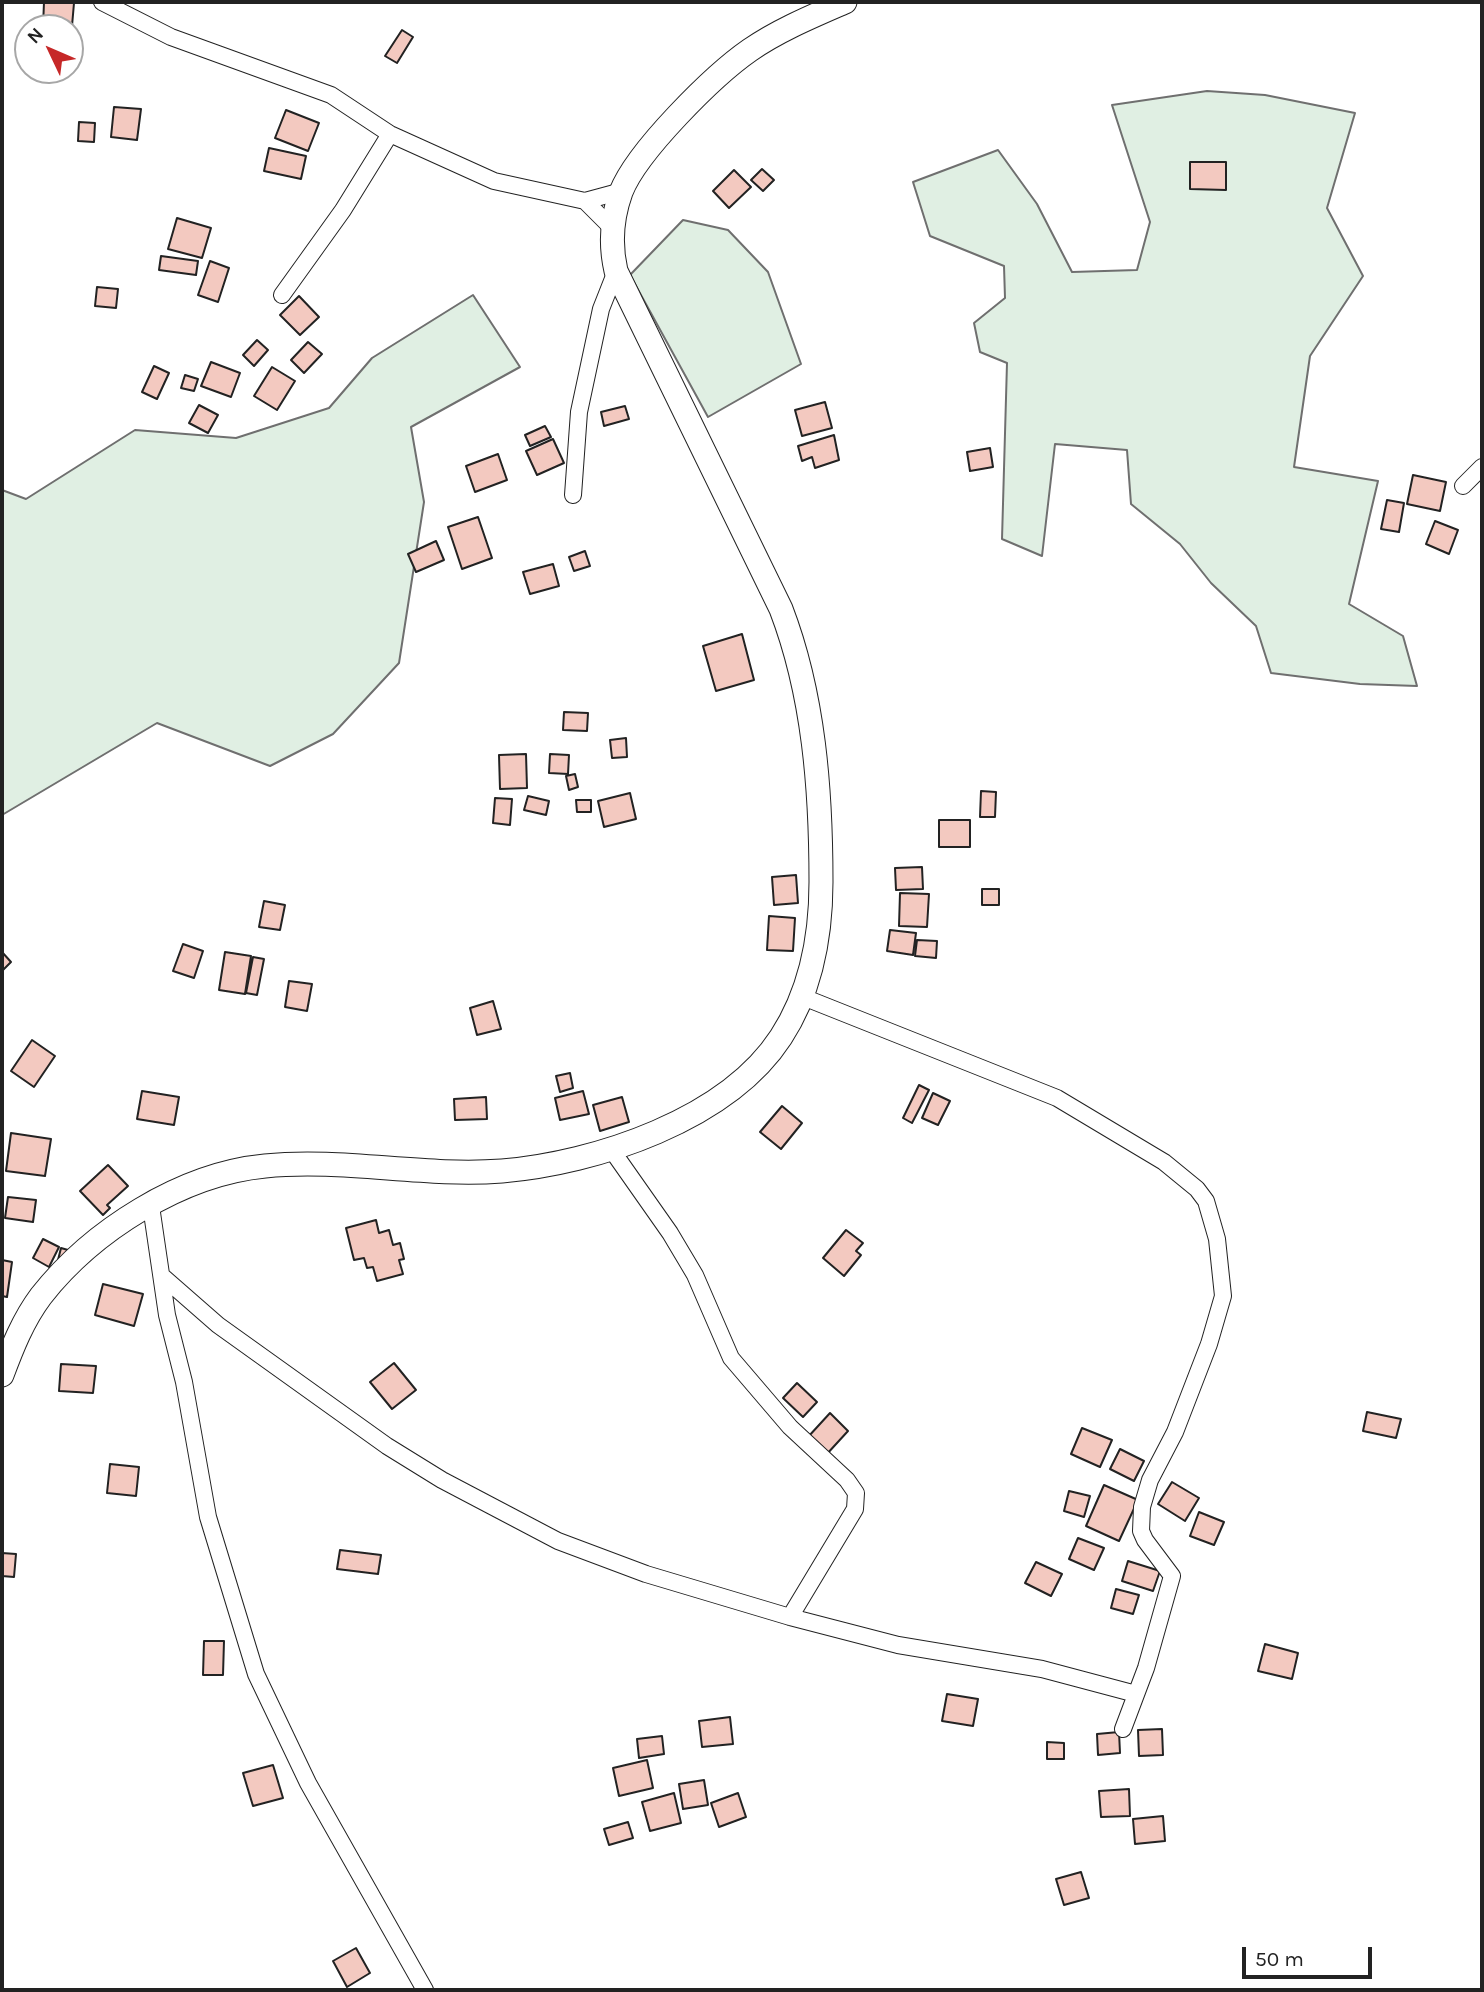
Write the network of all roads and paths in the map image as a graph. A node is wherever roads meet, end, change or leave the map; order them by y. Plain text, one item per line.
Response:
1 (102, 2) edge
2 (845, 2) edge
3 (390, 134) junction
4 (622, 191) junction
5 (585, 201) junction
6 (613, 229) junction
7 (616, 271) junction
8 (282, 295) dead end
9 (1482, 467) edge
10 (1463, 485) dead end
11 (573, 495) dead end
12 (803, 997) junction
13 (611, 1149) junction
14 (151, 1206) junction
15 (162, 1276) junction
16 (2, 1375) edge
17 (790, 1617) junction
18 (1136, 1694) junction
19 (1124, 1730) dead end
20 (425, 1990) edge

1 - 3 street
2 - 4 street
3 - 5 street
3 - 8 street
4 - 5 street
4 - 6 street
5 - 6 street
6 - 7 street
7 - 11 street
7 - 12 street
9 - 10 street
12 - 13 street
12 - 18 street
13 - 14 street
13 - 17 street
14 - 15 street
14 - 16 street
15 - 17 street
15 - 20 street
17 - 18 street
18 - 19 street

